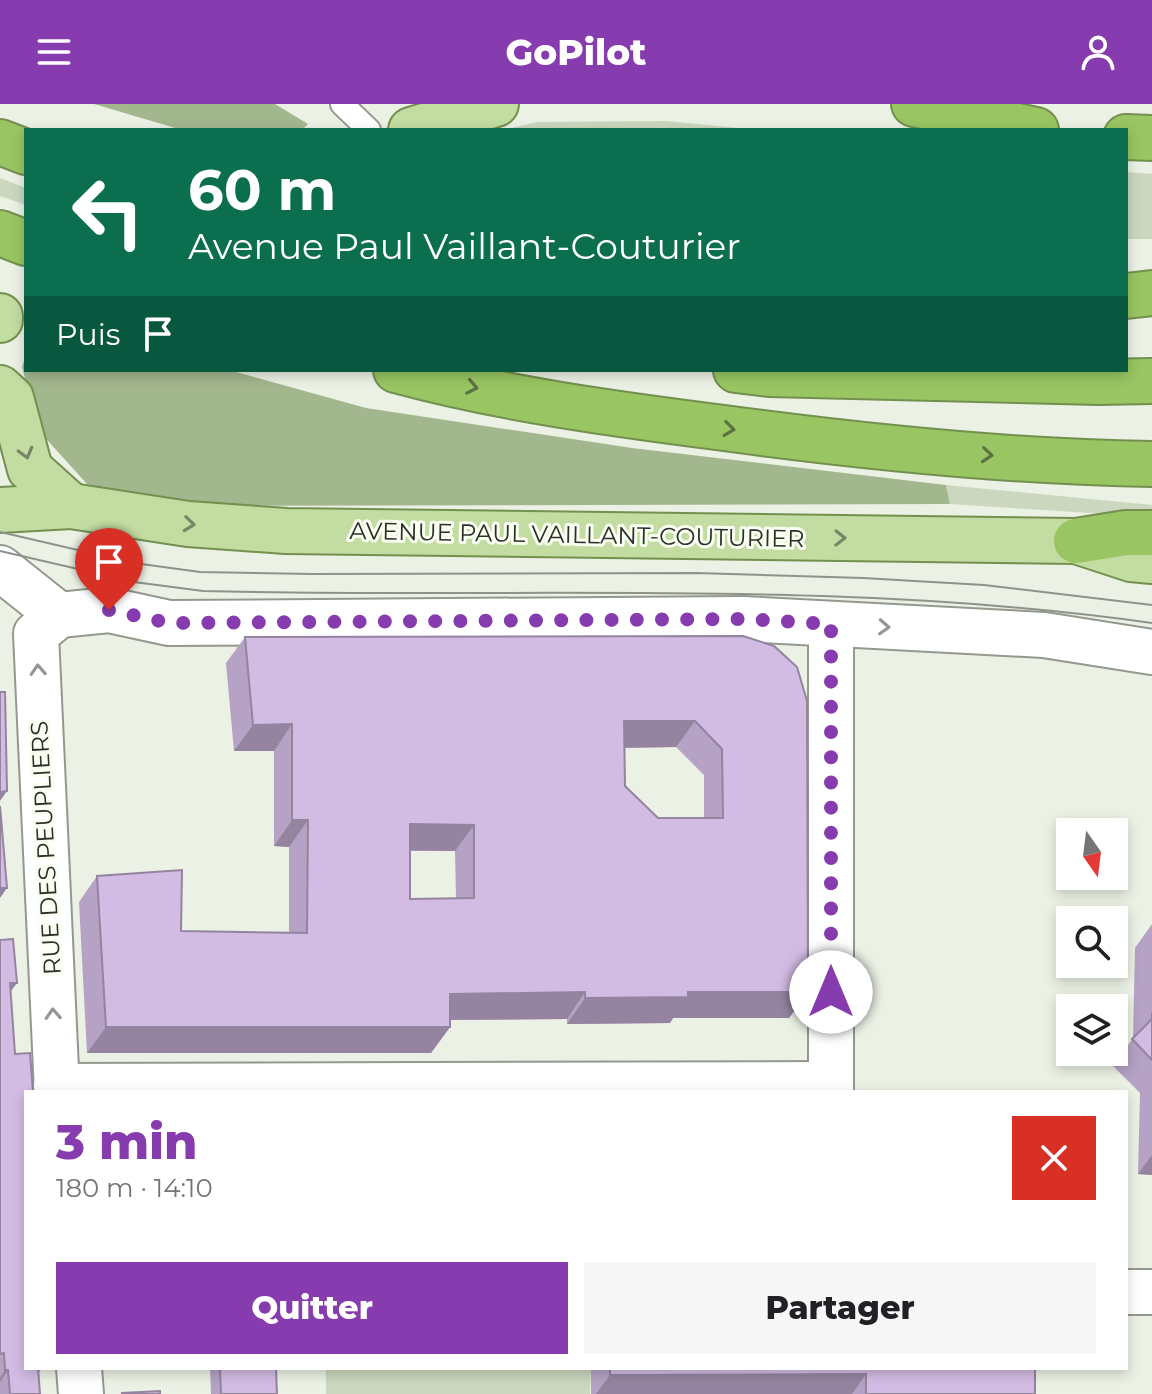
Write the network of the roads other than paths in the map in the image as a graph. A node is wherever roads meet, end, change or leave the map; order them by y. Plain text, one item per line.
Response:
1 (342, 104) edge
2 (496, 104) edge
3 (914, 104) edge
4 (367, 128) edge
5 (418, 128) edge
6 (1027, 128) edge
7 (1128, 137) edge
8 (1152, 138) edge
9 (0, 142) edge
10 (24, 151) edge
11 (0, 233) edge
12 (24, 242) edge
13 (1152, 293) edge
14 (1128, 296) edge
15 (1128, 309) edge
16 (1152, 309) edge
17 (404, 372) edge
18 (752, 372) edge
19 (1152, 381) edge
20 (0, 388) edge
21 (1152, 464) edge
22 (71, 506) junction
23 (0, 510) edge
24 (1152, 533) edge
25 (1076, 541) junction
26 (1152, 561) edge
27 (5, 572) edge
28 (59, 615) junction
29 (831, 624) junction
30 (1152, 652) edge
31 (831, 1088) edge
32 (56, 1089) edge
33 (1128, 1292) edge
34 (1152, 1292) edge
35 (79, 1370) edge
36 (81, 1394) edge

1 - 4 lane
2 - 5 main road
3 - 6 highway
7 - 8 highway
9 - 10 highway
11 - 12 highway
13 - 14 highway
15 - 16 highway
17 -> 21 highway
18 - 19 highway
20 -> 22 main road
22 - 23 main road, AVENUE PAUL VAILLANT-COUTURIER
22 -> 25 main road, AVENUE PAUL VAILLANT-COUTURIER
23 - 27 street
24 - 25 highway
25 - 26 main road, AVENUE PAUL VAILLANT-COUTURIER
27 - 28 street
28 - 29 street
32 -> 28 street, RUE DES PEUPLIERS
29 -> 30 street
29 - 31 street
31 - 32 street
33 - 34 street
35 - 36 street

